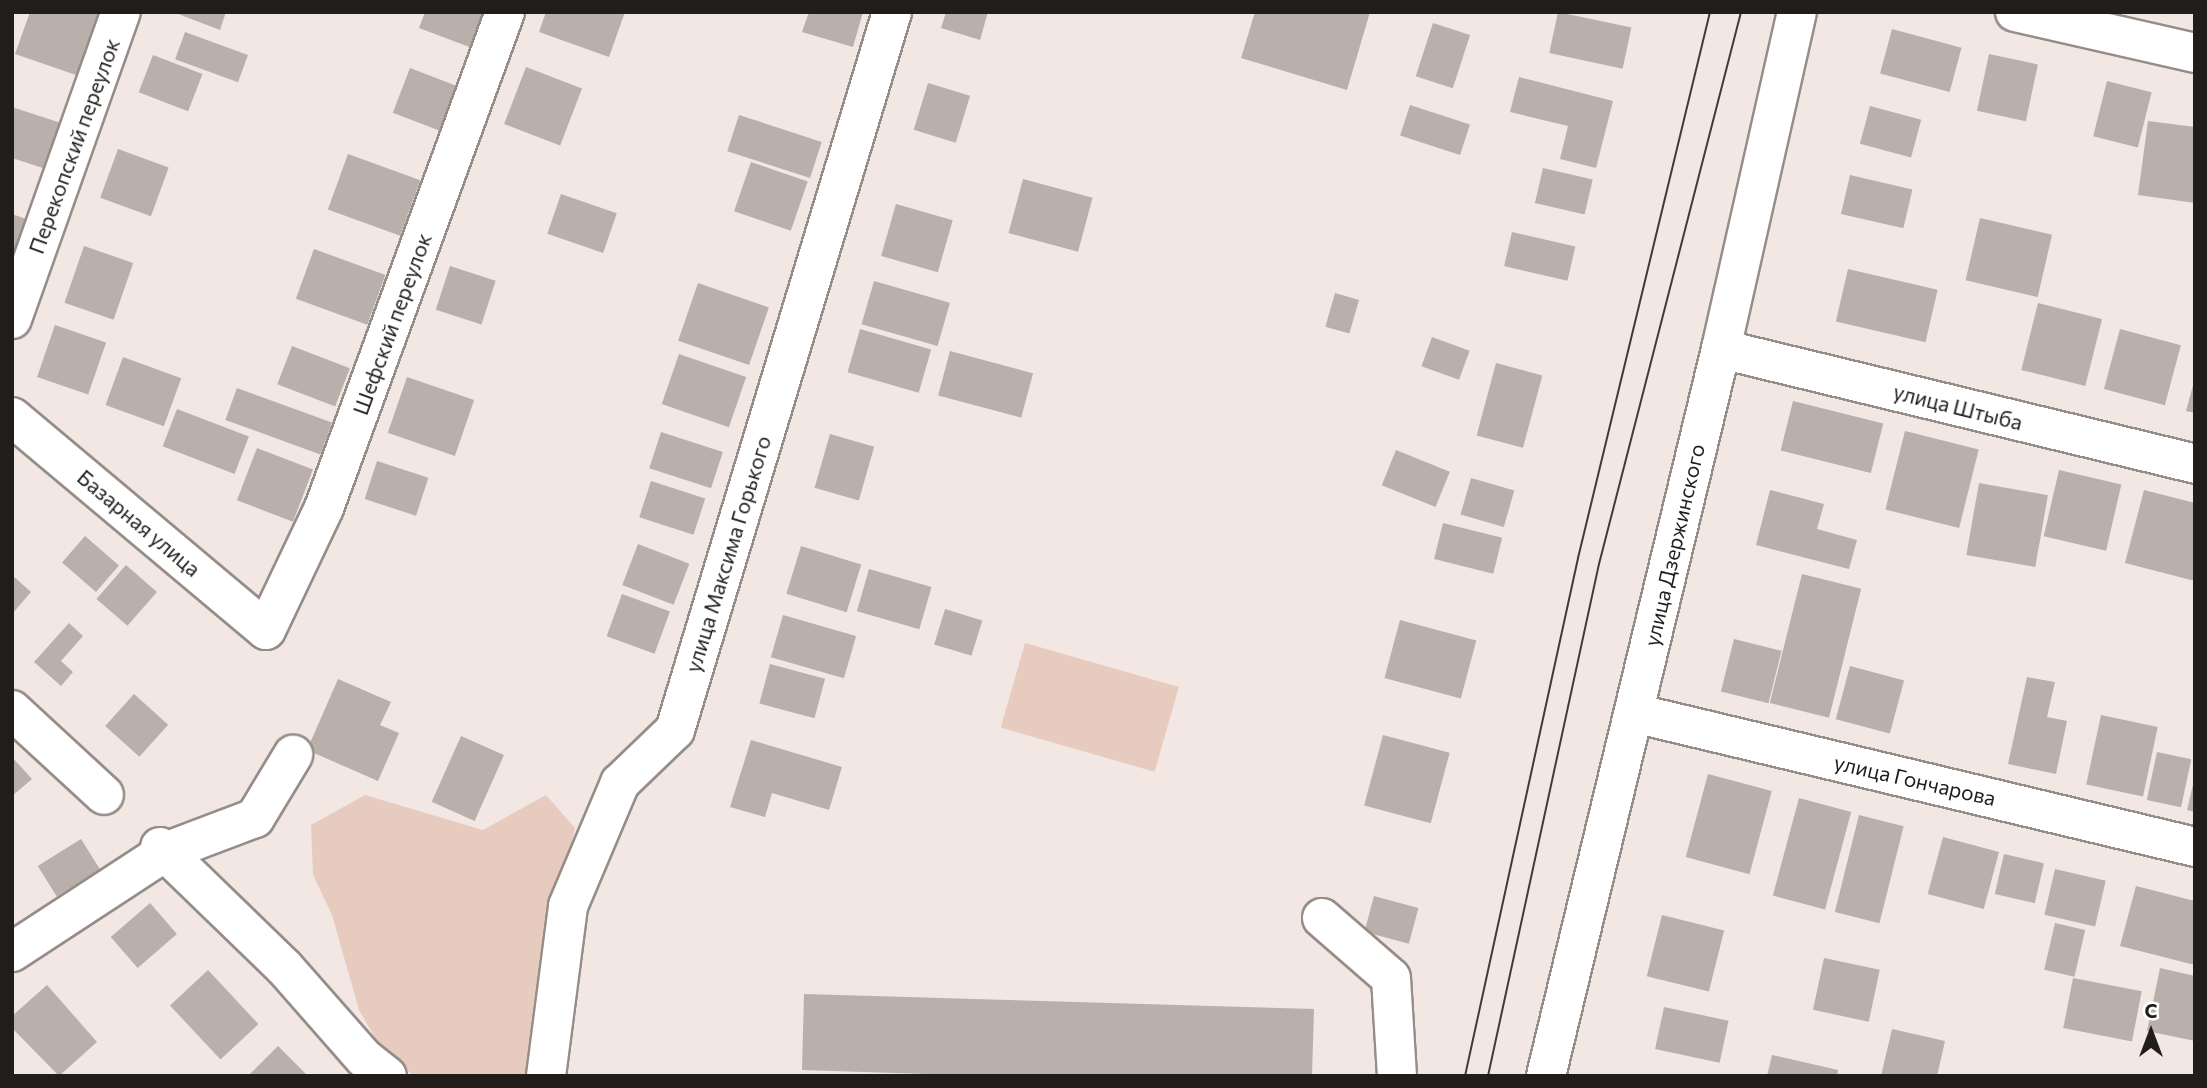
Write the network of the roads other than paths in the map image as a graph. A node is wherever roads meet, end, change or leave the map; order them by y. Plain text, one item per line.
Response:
1 (121, 12) edge
2 (505, 12) edge
3 (892, 12) edge
4 (1797, 12) edge
5 (2015, 12) edge
6 (2195, 54) edge
7 (12, 319) edge
8 (1721, 349) junction
9 (12, 417) edge
10 (2195, 464) edge
11 (266, 630) joint
12 (12, 710) edge
13 (1634, 713) junction
14 (293, 755) dead end
15 (104, 795) dead end
16 (2195, 847) edge
17 (162, 850) junction
18 (1322, 918) dead end
19 (12, 952) edge
20 (387, 1076) edge
21 (546, 1076) edge
22 (1398, 1076) edge
23 (1546, 1076) edge

1 - 7 street, Перекопский переулок
2 - 11 street, Шефский переулок
3 - 21 street, улица Максима Горького
4 - 8 street, улица Дзержинского
5 - 6 street
8 - 10 street, улица Штыба
8 - 13 street, улица Дзержинского
9 - 11 street, Базарная улица
12 - 15 street
13 - 16 street, улица Гончарова
13 - 23 street, улица Дзержинского
14 - 17 street
17 - 19 street
17 - 20 street
18 - 22 street

